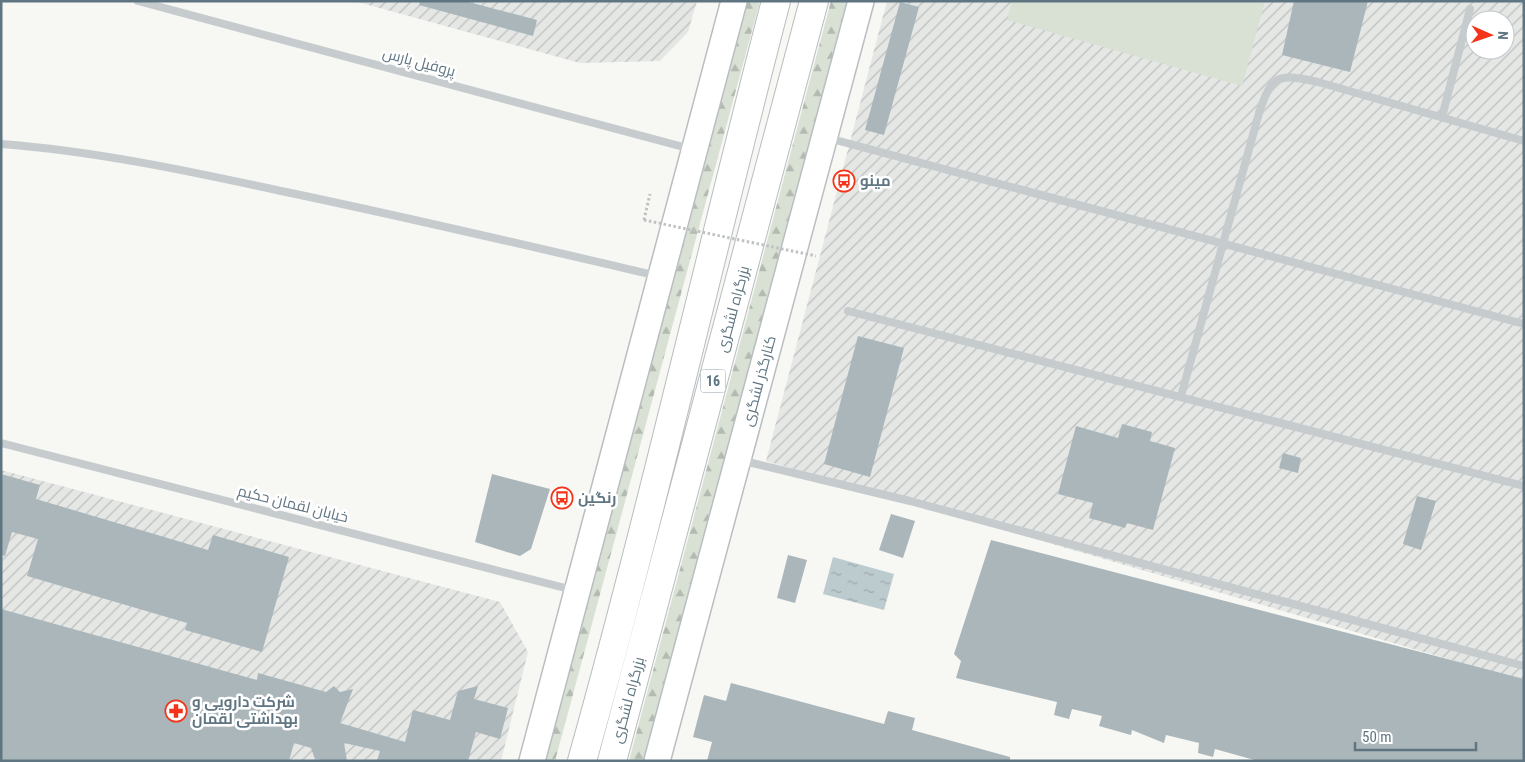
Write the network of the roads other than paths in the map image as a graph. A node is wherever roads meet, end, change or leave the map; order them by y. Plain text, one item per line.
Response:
1 (138, 1) edge
2 (734, 1) edge
3 (776, 1) edge
4 (814, 1) edge
5 (861, 1) edge
6 (1470, 9) dead end
7 (1442, 117) junction
8 (824, 137) junction
9 (1524, 141) edge
10 (1, 144) edge
11 (694, 150) junction
12 (1223, 244) junction
13 (662, 277) junction
14 (848, 311) dead end
15 (1524, 324) edge
16 (1181, 396) junction
17 (1, 443) edge
18 (738, 459) junction
19 (1524, 486) edge
20 (578, 591) junction
21 (1524, 666) edge
22 (532, 761) edge
23 (582, 761) edge
24 (612, 761) edge
25 (658, 761) edge

1 - 11 lane, پروفیل پارس
2 - 11 main road
3 - 23 highway, بزرگراه لشگری / 16
4 - 24 highway, بزرگراه لشگری / 16
5 - 8 main road, کنارگذر لشگری
6 - 7 lane
7 - 9 lane
7 - 12 lane
8 - 12 lane
8 - 18 main road, کنارگذر لشگری
10 - 13 lane
11 - 13 main road
12 - 15 lane
12 - 16 lane
13 - 20 main road
14 - 16 lane
16 - 19 lane
17 - 20 lane, خیابان لقمان حکیم
18 - 21 lane
18 - 25 main road, کنارگذر لشگری
20 - 22 main road

